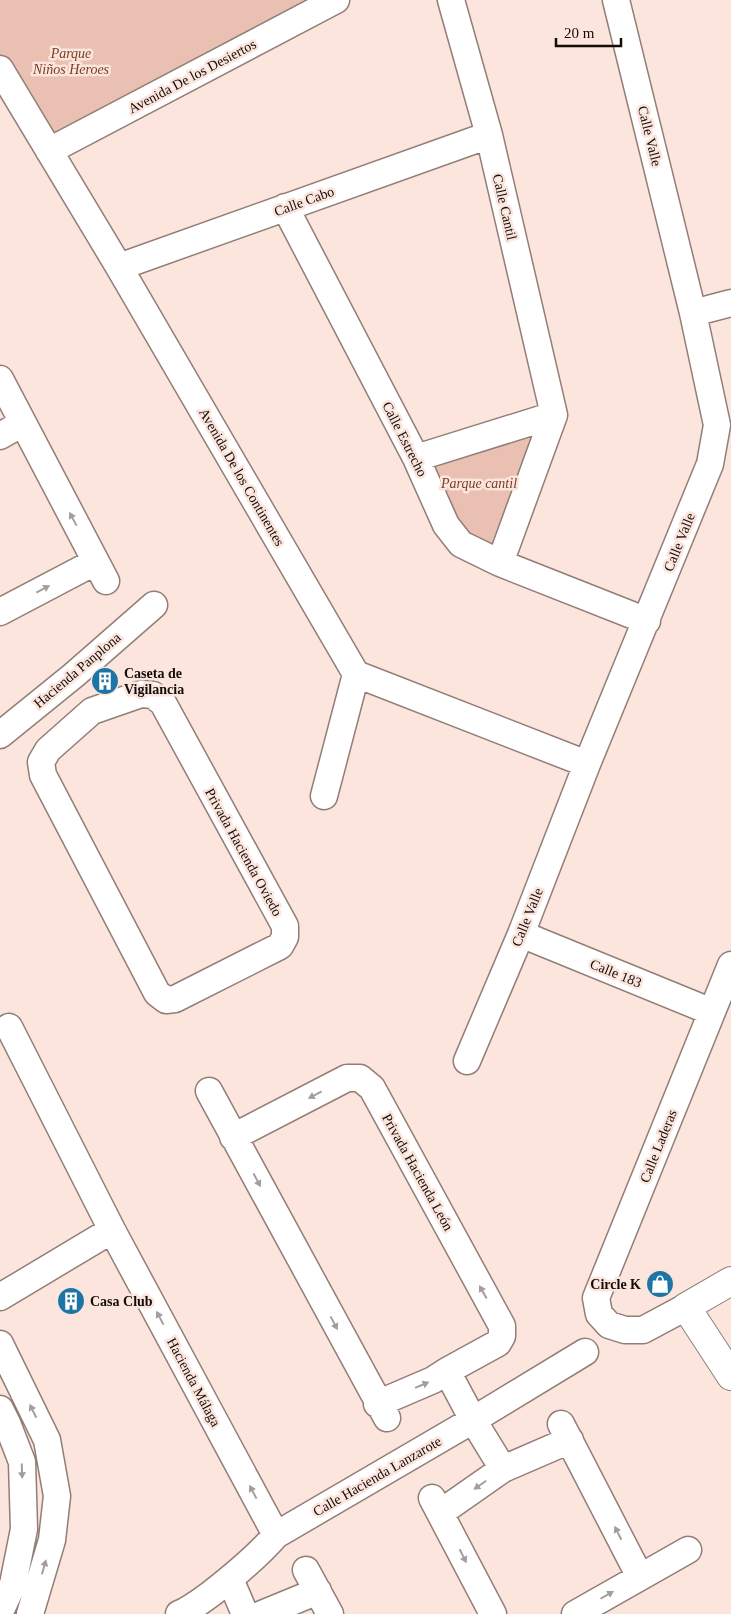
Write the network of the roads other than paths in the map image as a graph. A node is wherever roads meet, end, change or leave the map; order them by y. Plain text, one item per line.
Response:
1 (336, 0) edge
2 (451, 0) edge
3 (616, 0) edge
4 (0, 68) edge
5 (489, 135) junction
6 (49, 151) junction
7 (285, 207) junction
8 (119, 267) junction
9 (731, 303) edge
10 (693, 313) junction
11 (0, 379) edge
12 (554, 415) junction
13 (22, 423) junction
14 (0, 436) edge
15 (416, 458) junction
16 (500, 564) junction
17 (154, 604) dead end
18 (0, 612) edge
19 (647, 621) junction
20 (356, 674) junction
21 (74, 675) junction
22 (92, 711) junction
23 (0, 735) edge
24 (587, 764) junction
25 (324, 796) dead end
26 (521, 934) junction
27 (731, 965) edge
28 (712, 1012) junction
29 (9, 1028) dead end
30 (467, 1061) dead end
31 (209, 1091) dead end
32 (234, 1137) junction
33 (112, 1230) junction
34 (731, 1281) edge
35 (0, 1297) edge
36 (686, 1307) junction
37 (0, 1344) edge
38 (585, 1352) dead end
39 (447, 1371) junction
40 (731, 1376) edge
41 (0, 1409) edge
42 (473, 1420) junction
43 (503, 1469) junction
44 (276, 1535) junction
45 (688, 1550) dead end
46 (640, 1577) junction
47 (230, 1579) junction
48 (0, 1612) edge
49 (30, 1614) edge
50 (179, 1614) edge
51 (246, 1614) edge
52 (262, 1614) edge
53 (330, 1614) edge
54 (493, 1614) edge
55 (574, 1614) edge

1 - 6 street, Avenida De los Desiertos
2 - 5 street, Calle Cantil
3 - 10 street, Calle Valle
4 - 6 street, Avenida De los Continentes
5 - 7 street, Calle Cabo
5 - 12 street, Calle Cantil
6 - 8 street, Avenida De los Continentes
7 - 8 street, Calle Cabo
7 - 15 street, Calle Estrecho
8 - 20 street, Avenida De los Continentes
9 - 10 street
10 - 19 street, Calle Valle
11 - 13 street
12 - 15 street
12 - 16 street
13 - 14 street
18 -> 13 street
15 - 16 street, Calle Estrecho
16 - 19 street, Calle Estrecho
17 - 21 street, Hacienda Panplona
19 - 24 street, Calle Valle
20 - 24 street
20 - 25 street
21 - 22 street
21 - 23 street, Hacienda Panplona
22 - 22 street, Privada Hacienda Oviedo
24 - 26 street, Calle Valle
26 - 28 street, Calle 183
26 - 30 street, Calle Valle
27 - 28 street, Calle Laderas
28 - 36 street, Calle Laderas
29 - 33 street, Hacienda Málaga
31 - 32 street, Privada Hacienda León
32 -> 39 street, Privada Hacienda León
39 -> 32 street, Privada Hacienda León
33 - 35 street
44 -> 33 street, Hacienda Málaga
34 - 36 street
36 - 40 street
49 -> 37 street
38 - 42 street, Calle Hacienda Lanzarote
39 - 42 street
41 -> 48 street
42 - 43 street
42 - 44 street, Calle Hacienda Lanzarote
46 -> 43 street
43 -> 54 street
44 - 47 street, Calle Hacienda Lanzarote
45 - 46 street
55 -> 46 street
47 - 50 street, Calle Hacienda Lanzarote
47 - 51 street
52 - 53 street

